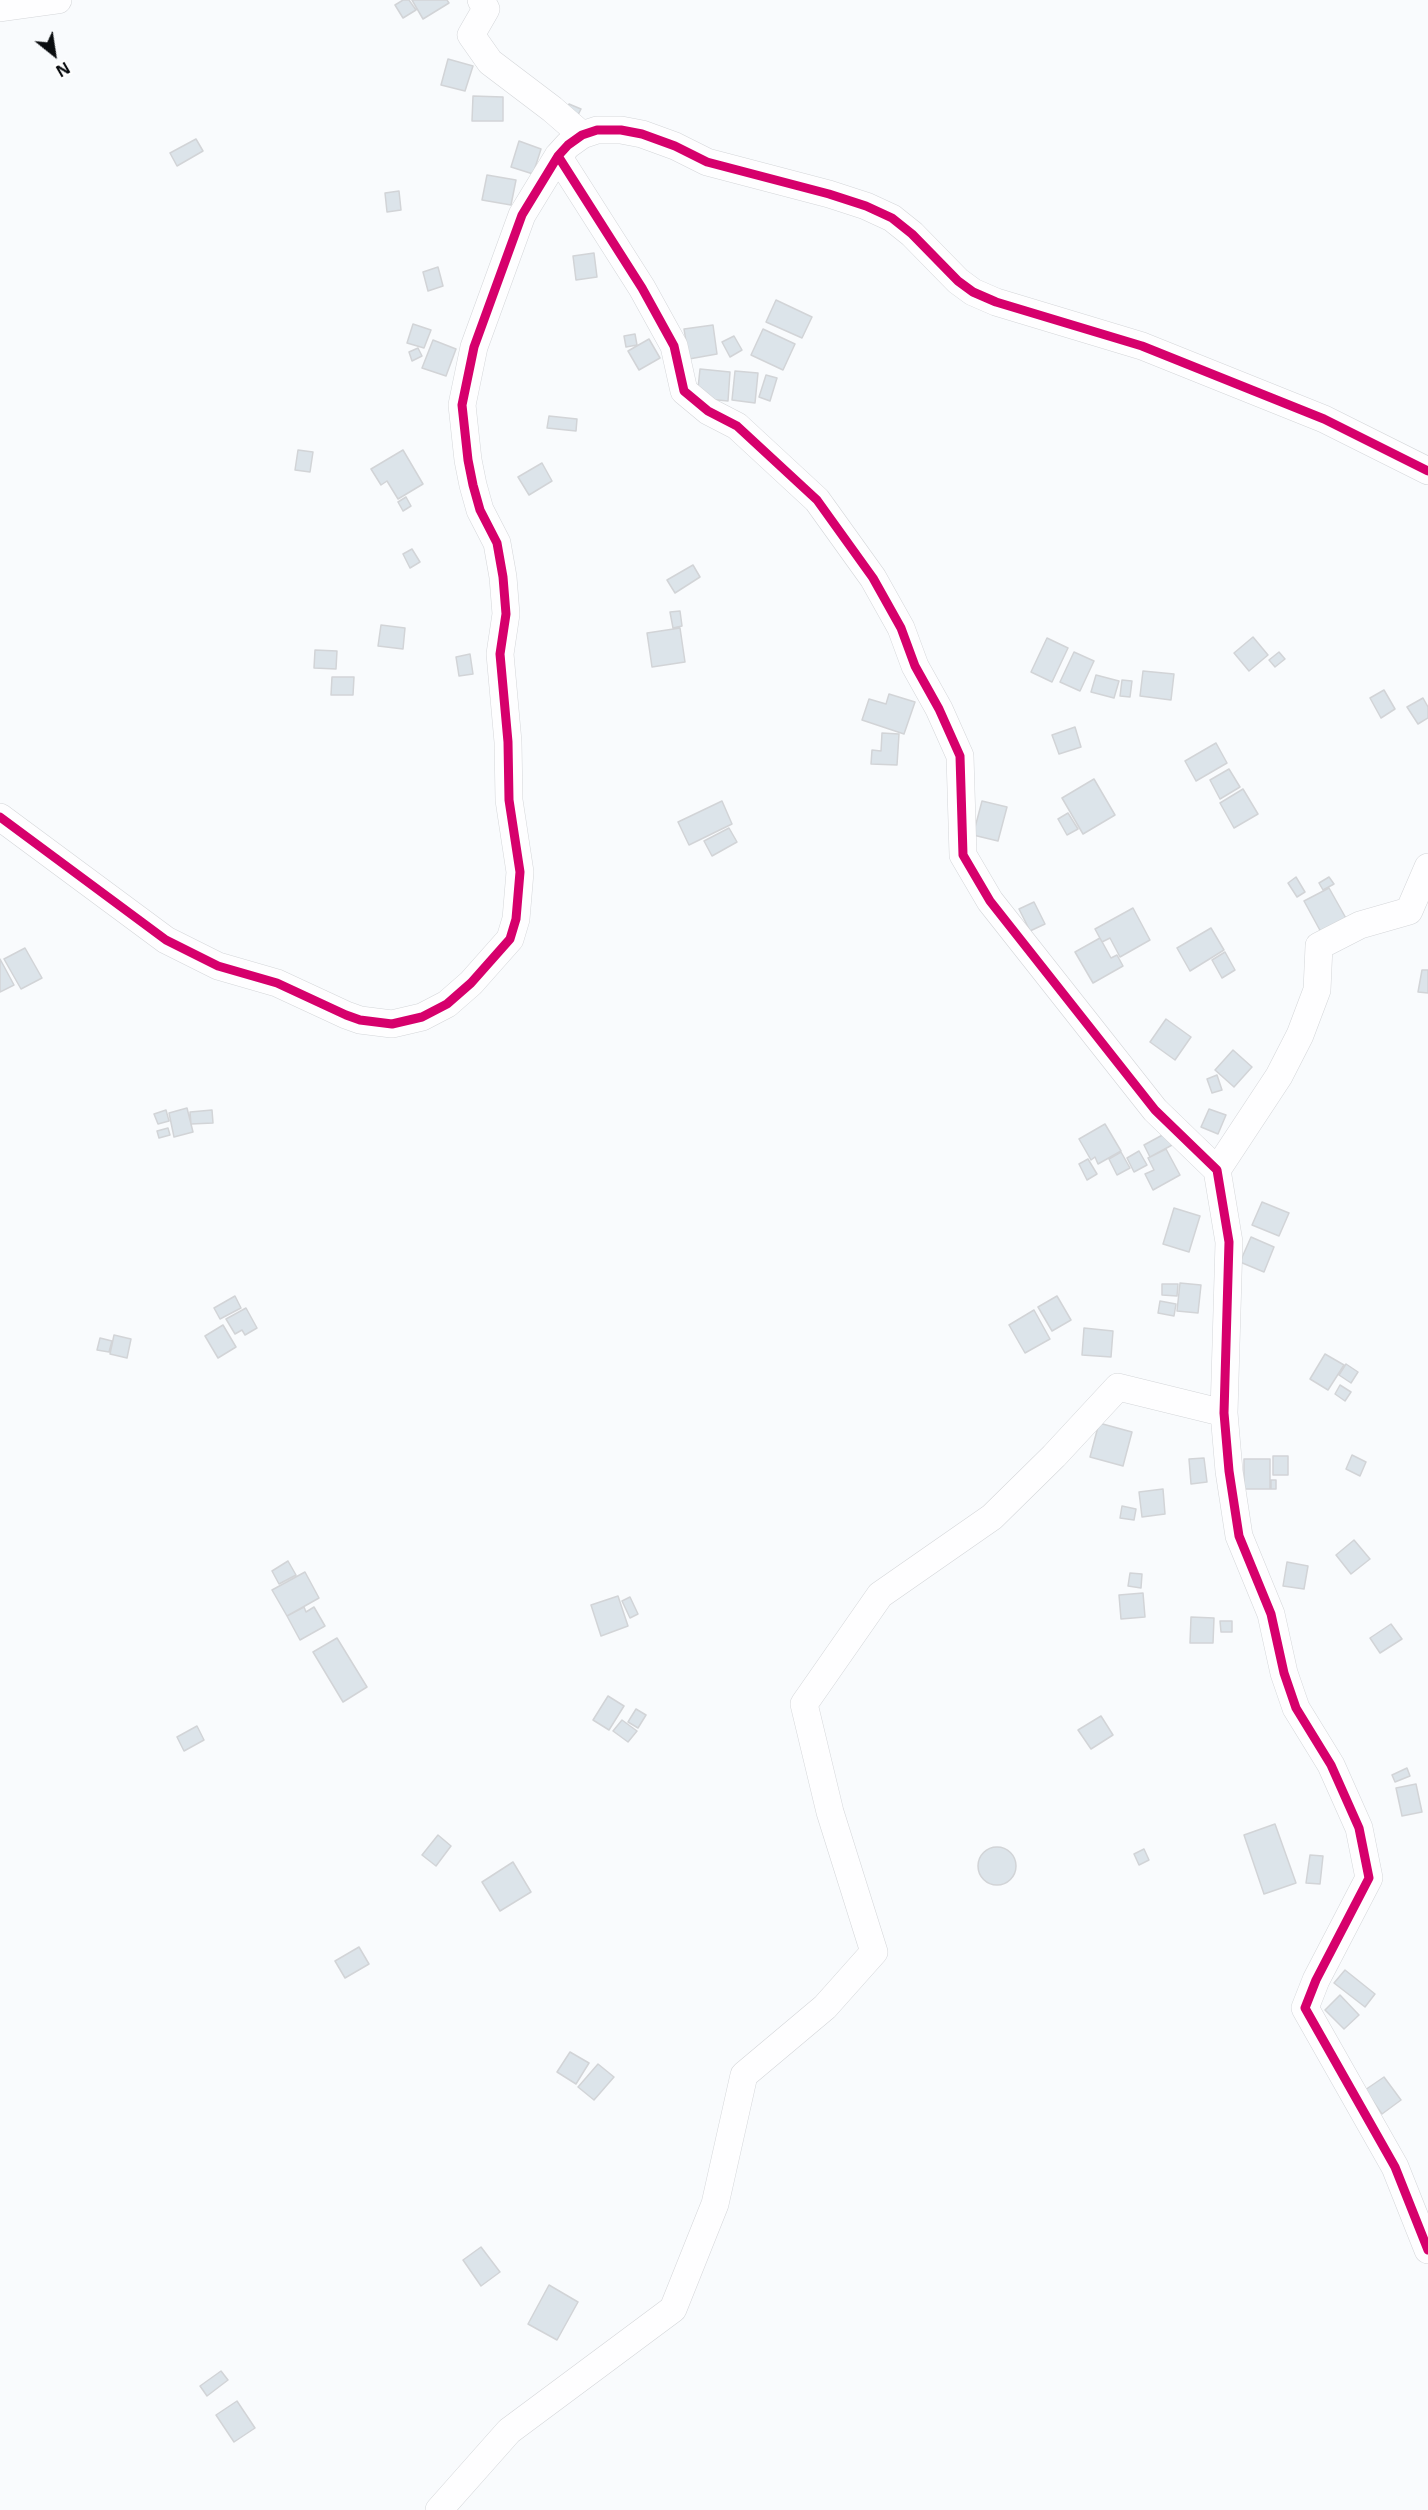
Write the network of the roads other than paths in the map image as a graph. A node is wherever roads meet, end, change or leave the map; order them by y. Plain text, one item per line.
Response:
1 (58, 0) edge
2 (481, 0) edge
3 (0, 8) edge
4 (582, 135) junction
5 (558, 156) junction
6 (1428, 471) edge
7 (0, 817) edge
8 (1428, 867) edge
9 (1217, 1170) junction
10 (1224, 1413) junction
11 (1428, 2250) edge
12 (439, 2510) edge

1 - 3 street
2 - 4 street
4 - 5 street
4 - 6 street
5 - 7 street
5 - 9 street
8 - 9 street
9 - 10 street
10 - 11 street
10 - 12 street

